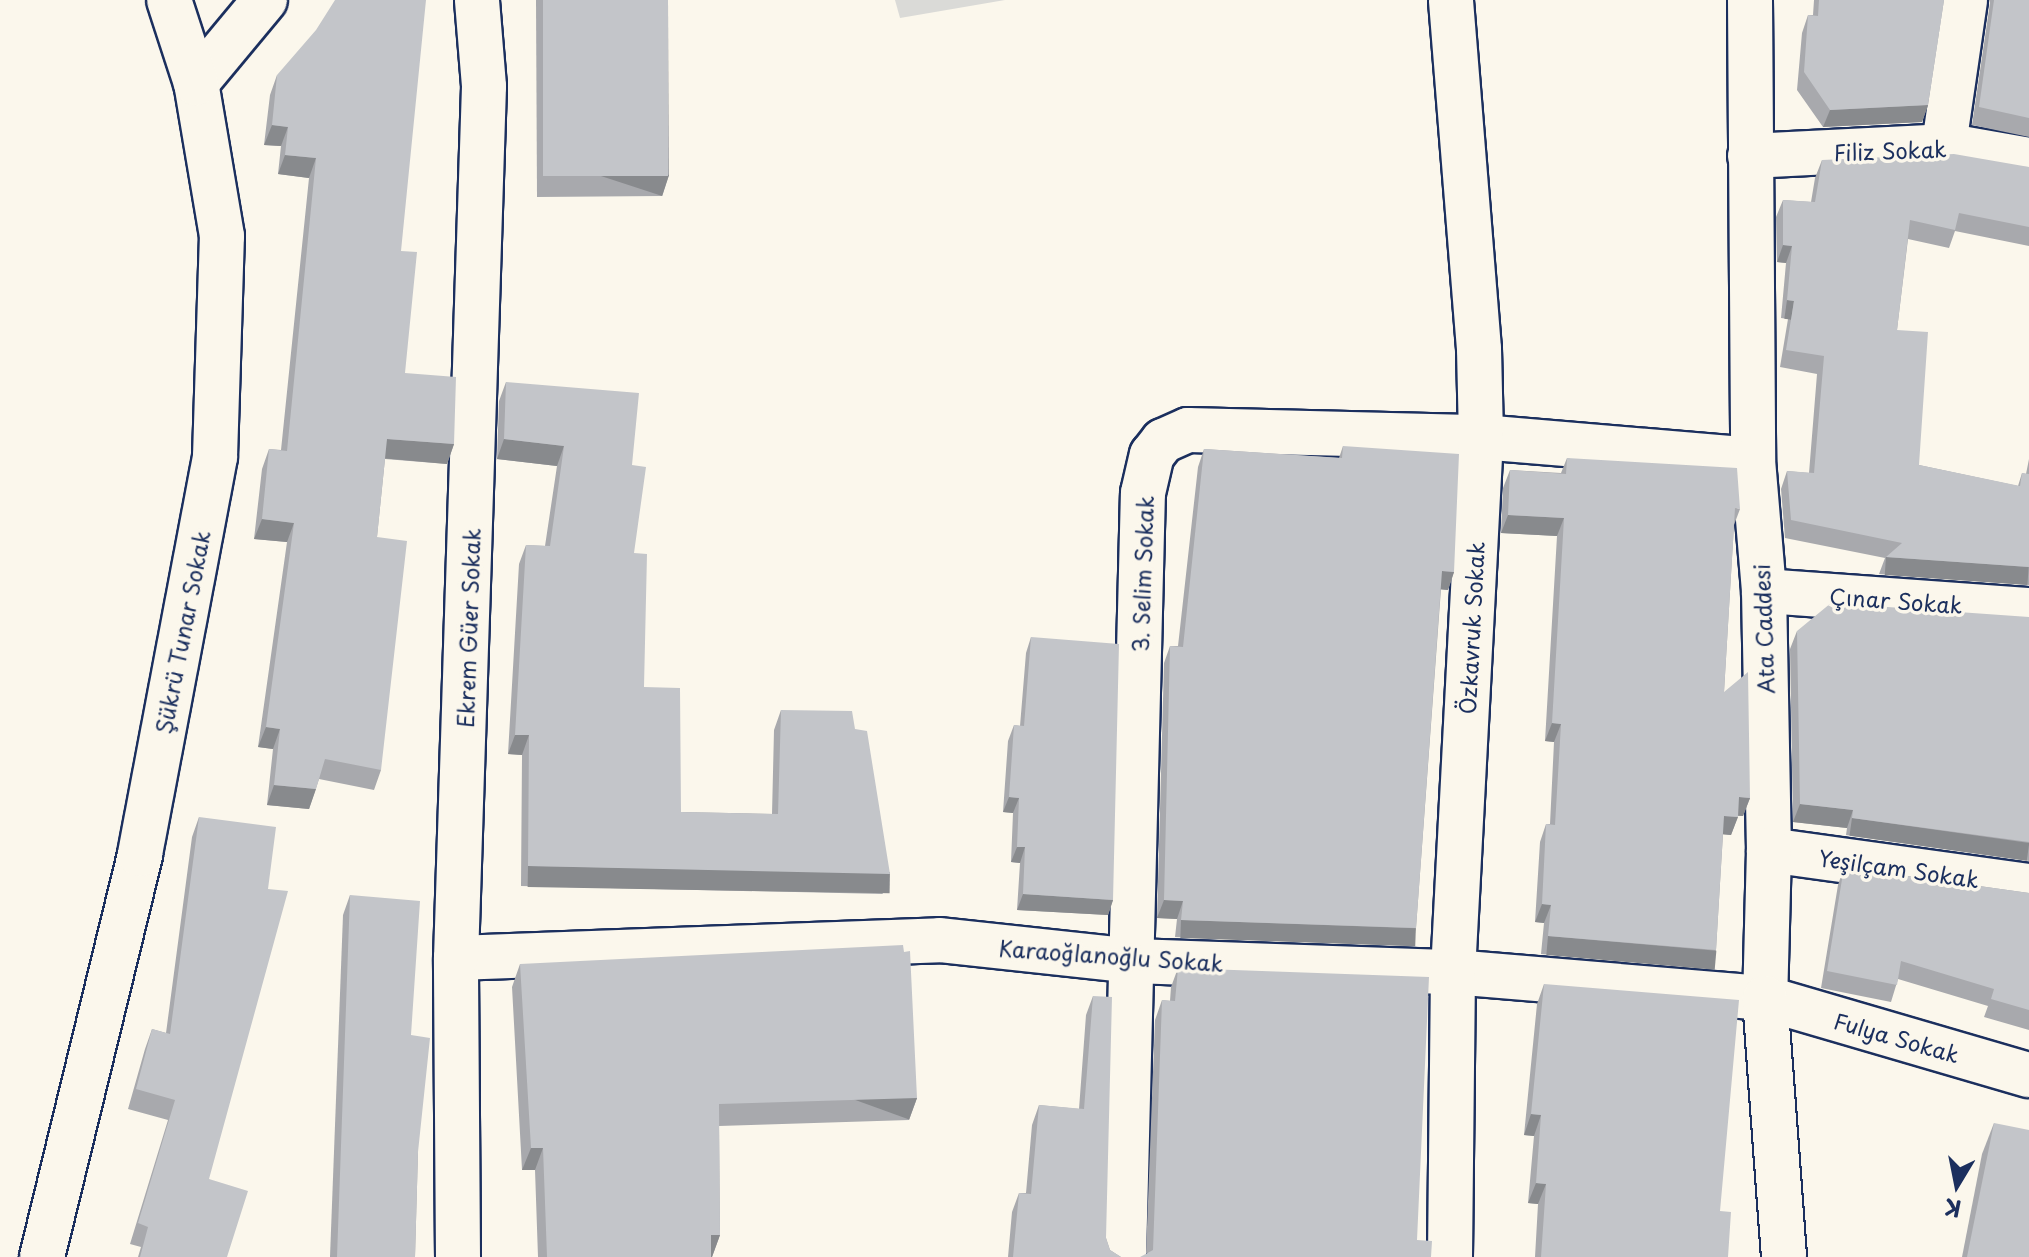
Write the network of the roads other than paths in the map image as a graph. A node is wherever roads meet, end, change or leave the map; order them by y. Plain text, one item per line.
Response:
1 (169, 0) edge
2 (265, 0) edge
3 (477, 0) edge
4 (1451, 0) edge
5 (1750, 0) edge
6 (1965, 0) edge
7 (196, 83) junction
8 (1949, 146) junction
9 (1750, 156) junction
10 (2029, 160) edge
11 (1481, 437) junction
12 (1753, 460) junction
13 (1764, 591) junction
14 (2029, 610) edge
15 (1769, 850) junction
16 (2029, 886) edge
17 (456, 958) junction
18 (1133, 961) junction
19 (1453, 972) junction
20 (1765, 998) junction
21 (2029, 1075) edge
22 (42, 1257) edge
23 (458, 1257) edge
24 (1124, 1257) edge
25 (1450, 1257) edge
26 (1784, 1257) edge

1 - 7 street, Şükrü Tunar Sokak
2 - 7 street
3 - 17 street, Ekrem Güer Sokak
4 - 11 street, Özkavruk Sokak
5 - 9 street, Ata Caddesi
6 - 8 street
7 - 22 street, Şükrü Tunar Sokak
8 - 9 street, Filiz Sokak
8 - 10 street, Filiz Sokak
9 - 12 street, Ata Caddesi
11 - 12 street, 3. Selim Sokak
11 - 18 street, 3. Selim Sokak
11 - 19 street, Özkavruk Sokak
12 - 13 street, Ata Caddesi
13 - 14 street, Çınar Sokak
13 - 15 street, Ata Caddesi
15 - 16 street, Yeşilçam Sokak
15 - 20 street, Ata Caddesi
17 - 18 street, Karaoğlanoğlu Sokak
17 - 23 street, Ekrem Güer Sokak
18 - 19 street, Karaoğlanoğlu Sokak
18 - 24 street, 3. Selim Sokak
19 - 20 street, Karaoğlanoğlu Sokak
19 - 25 street, Özkavruk Sokak
20 - 21 street, Fulya Sokak
20 - 26 street, Ata Caddesi

